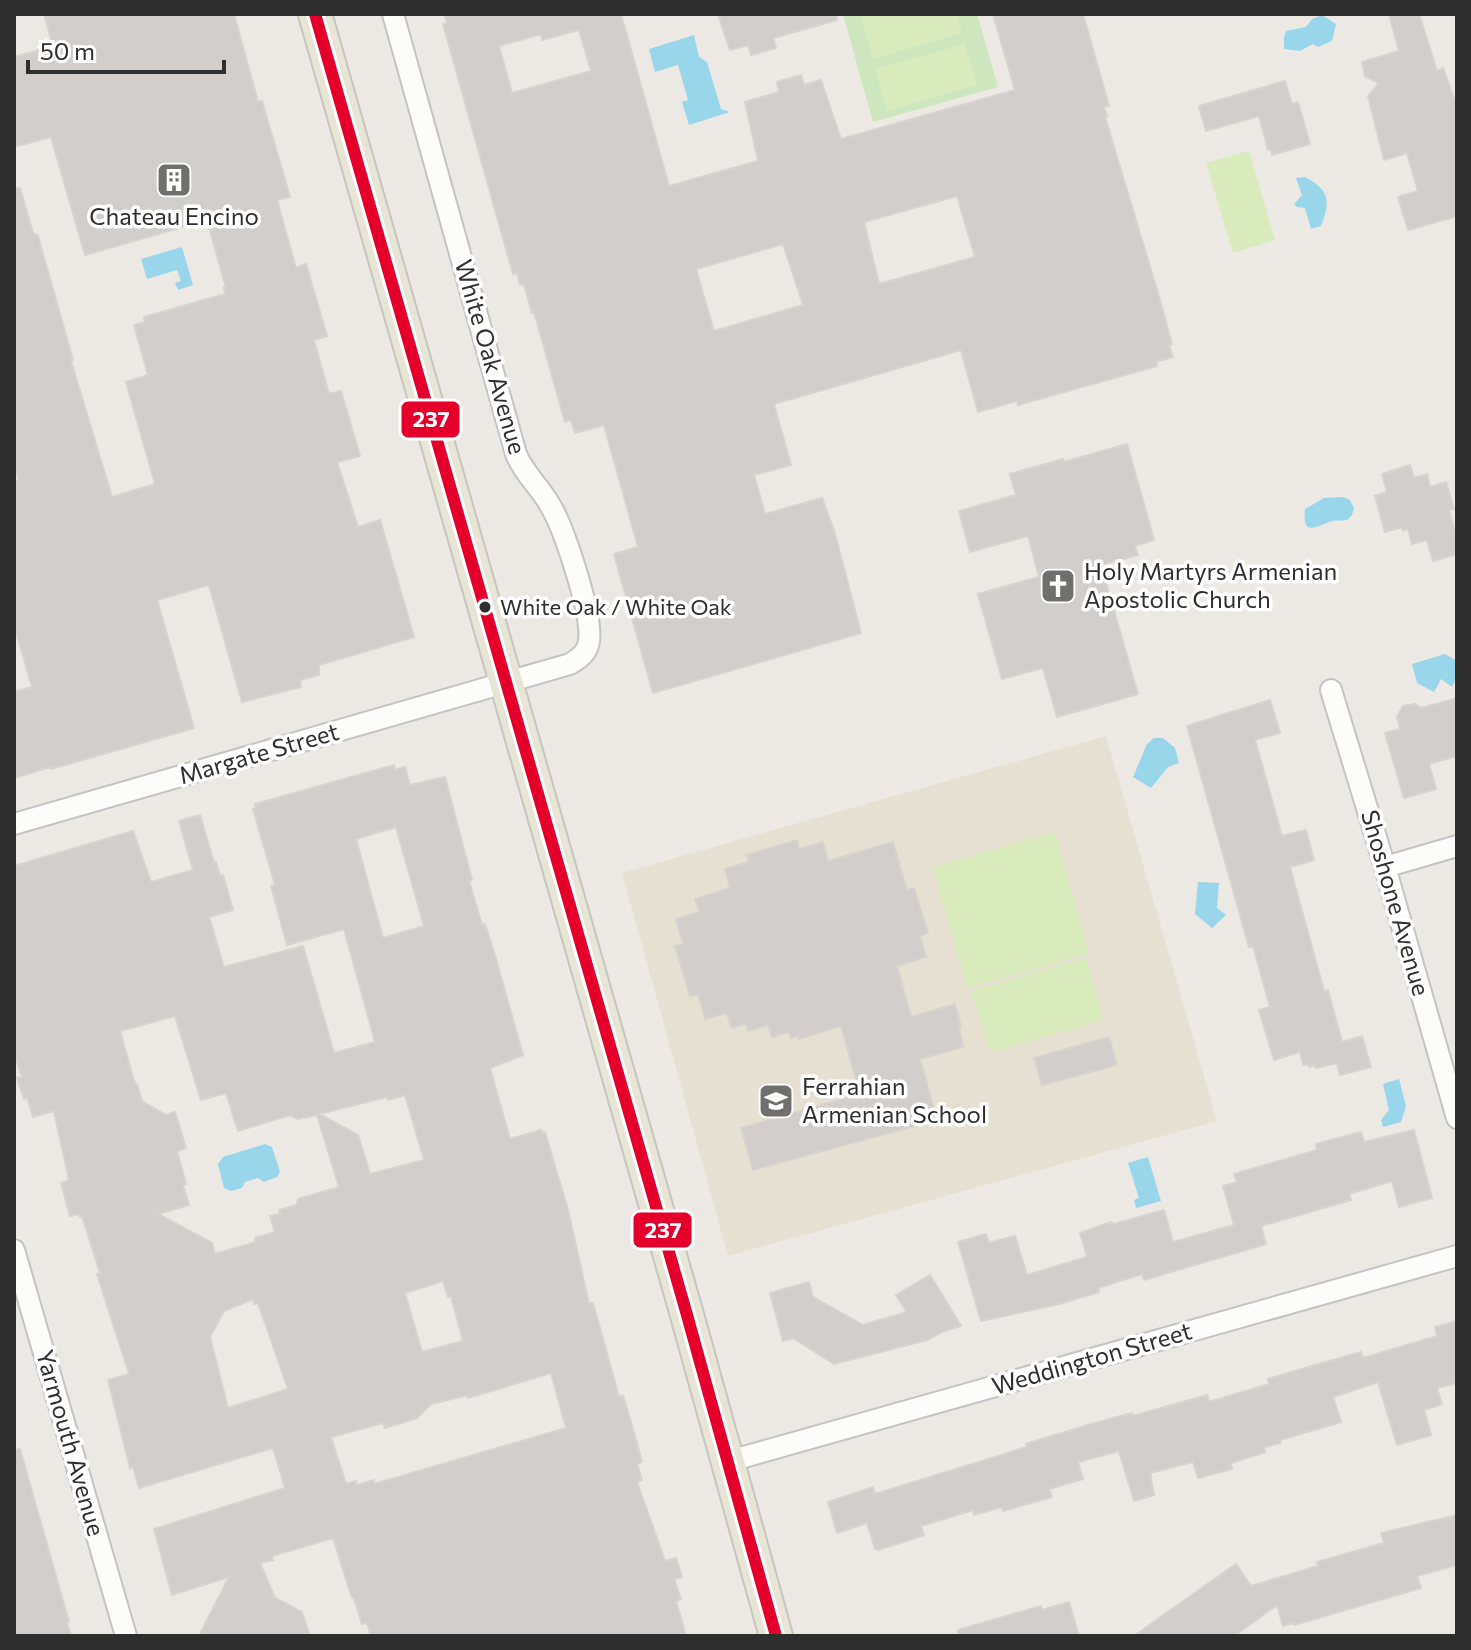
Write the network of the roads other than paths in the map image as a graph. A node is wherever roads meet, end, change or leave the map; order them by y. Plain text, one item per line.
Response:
1 (315, 14) edge
2 (393, 14) edge
3 (505, 683) junction
4 (1331, 690) dead end
5 (14, 824) edge
6 (1457, 846) edge
7 (1385, 867) junction
8 (1457, 1118) edge
9 (14, 1250) edge
10 (1457, 1256) edge
11 (726, 1462) junction
12 (126, 1636) edge
13 (776, 1636) edge

1 - 3 main road
2 - 3 street, White Oak Avenue
3 - 5 street, Margate Street
3 - 11 main road
4 - 7 street, Shoshone Avenue
6 - 7 street
7 - 8 street, Shoshone Avenue
9 - 12 street, Yarmouth Avenue
10 - 11 street, Weddington Street
11 - 13 main road

